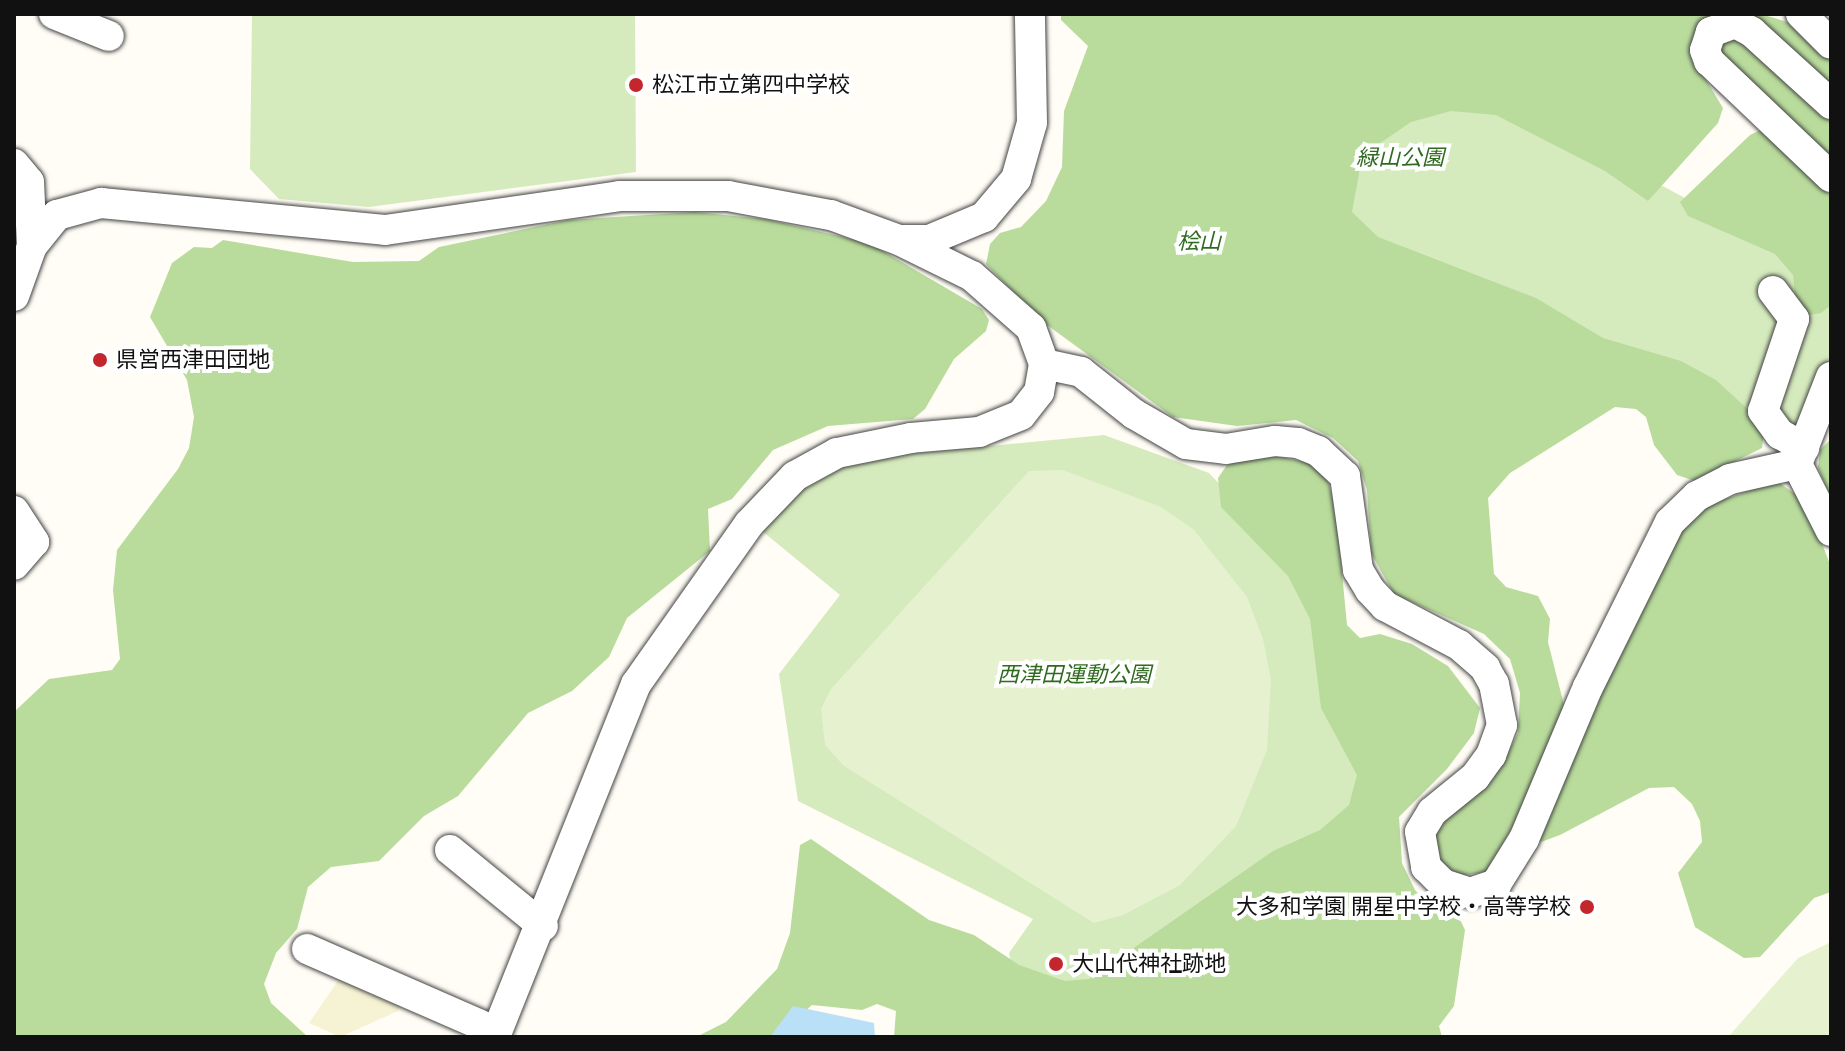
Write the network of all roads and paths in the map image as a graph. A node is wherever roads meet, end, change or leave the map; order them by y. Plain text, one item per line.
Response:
1 (54, 14) edge
2 (1030, 14) edge
3 (1801, 14) edge
4 (109, 36) dead end
5 (1831, 44) edge
6 (1831, 104) edge
7 (14, 164) edge
8 (1831, 177) edge
9 (899, 240) junction
10 (21, 266) edge
11 (1773, 291) dead end
12 (1044, 364) junction
13 (1831, 377) edge
14 (1800, 456) junction
15 (14, 511) edge
16 (1831, 531) edge
17 (14, 565) edge
18 (450, 850) dead end
19 (543, 926) junction
20 (307, 949) dead end
21 (496, 1034) edge

1 - 4 street
2 - 9 street
3 - 5 street
6 - 8 street
7 - 10 street
9 - 10 street
9 - 12 street
11 - 14 street
12 - 14 street
12 - 19 street
13 - 14 street
14 - 16 street
15 - 17 street
18 - 19 street
19 - 21 street
20 - 21 street

